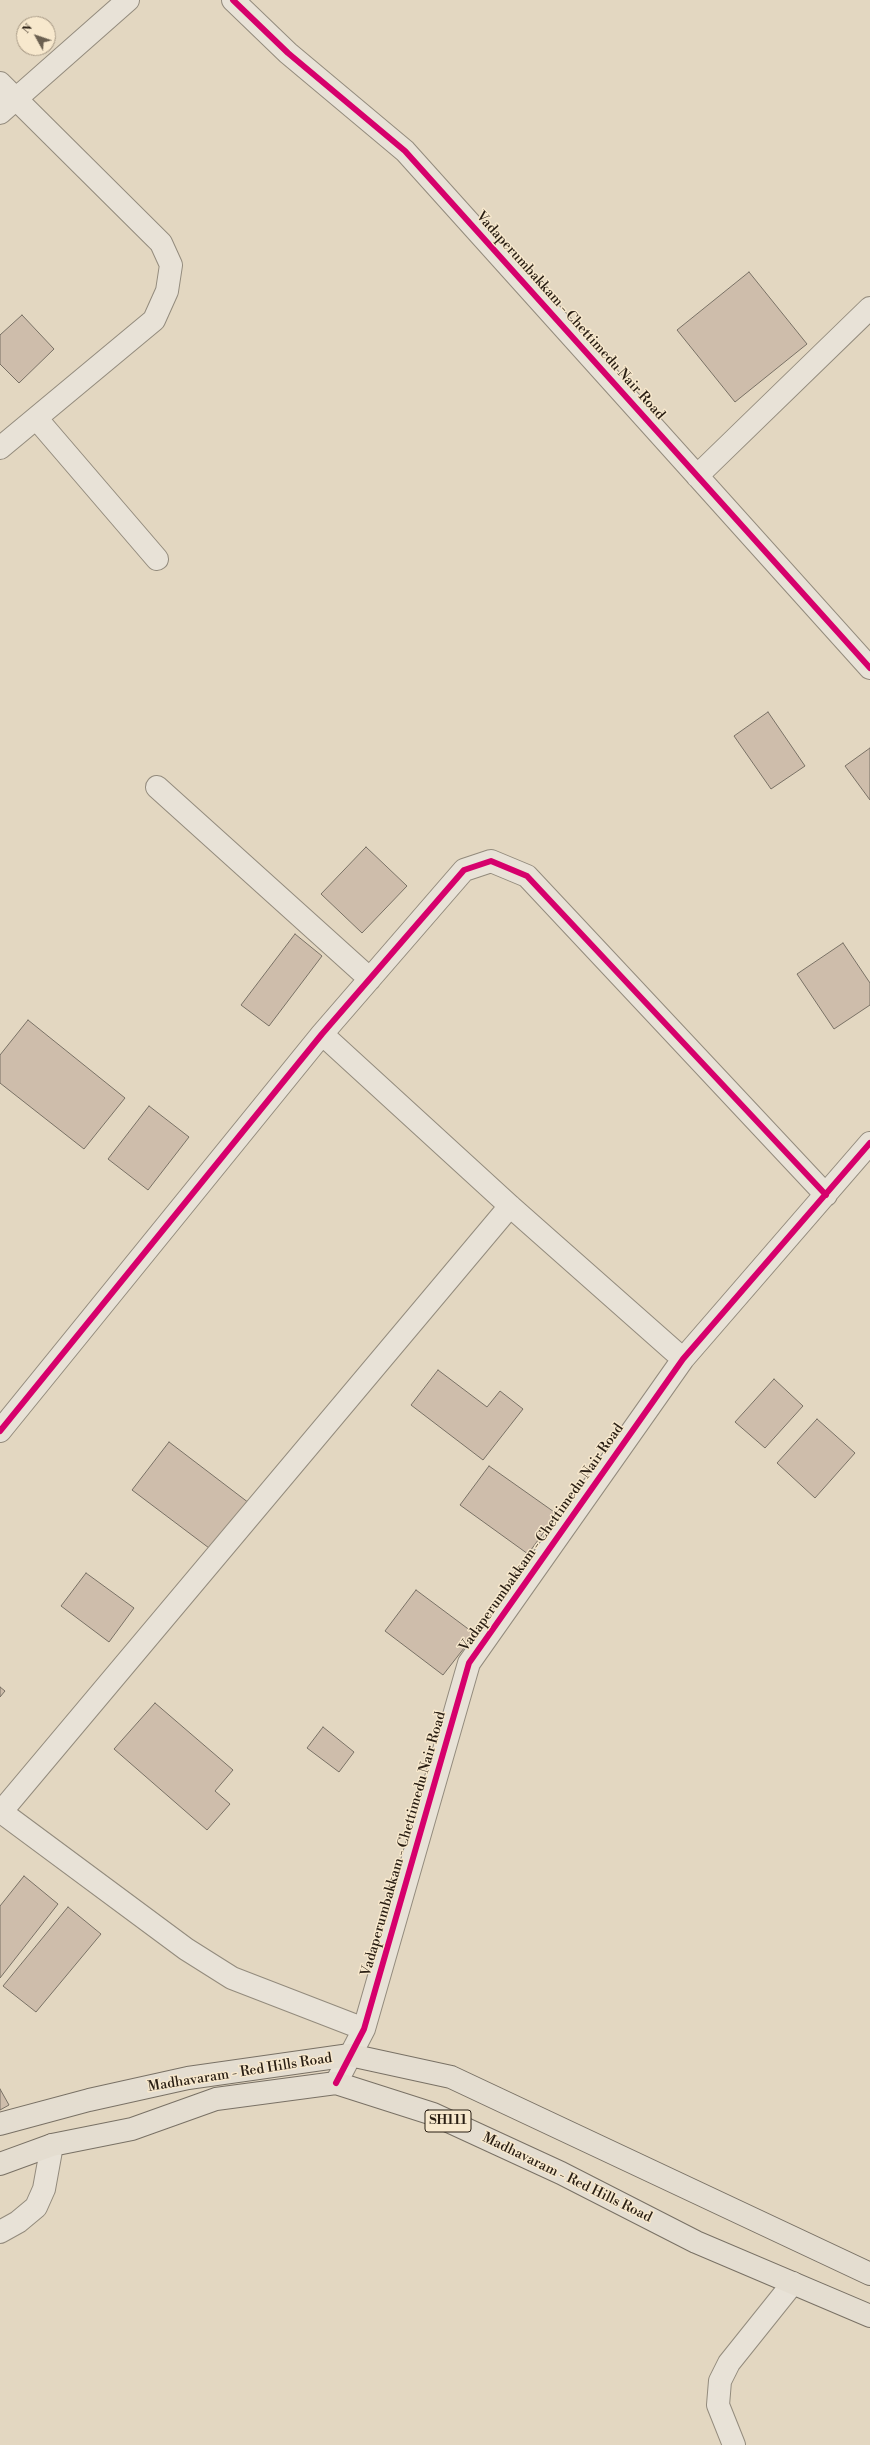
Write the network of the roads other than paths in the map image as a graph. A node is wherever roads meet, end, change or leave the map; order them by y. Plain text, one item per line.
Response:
1 (128, 0) edge
2 (233, 0) edge
3 (0, 83) edge
4 (8, 106) edge
5 (870, 308) edge
6 (36, 418) junction
7 (0, 448) edge
8 (697, 476) junction
9 (157, 559) dead end
10 (870, 668) edge
11 (157, 787) dead end
12 (370, 979) junction
13 (322, 1034) junction
14 (870, 1143) edge
15 (826, 1195) junction
16 (510, 1206) junction
17 (683, 1359) junction
18 (0, 1432) edge
19 (1, 1811) edge
20 (364, 2029) junction
21 (350, 2055) junction
22 (336, 2083) junction
23 (0, 2124) edge
24 (52, 2145) junction
25 (0, 2164) edge
26 (0, 2232) edge
27 (870, 2274) edge
28 (792, 2283) junction
29 (870, 2316) edge
30 (734, 2445) edge

1 - 4 street
2 - 8 street, Vadaperumbakkam - Chettimedu Nair Road
3 - 4 street
4 - 6 street
5 - 8 street
6 - 7 street
6 - 9 street
8 - 10 street, Vadaperumbakkam - Chettimedu Nair Road
11 - 12 street
12 - 13 street
12 - 15 street
13 - 16 street
13 - 18 street
14 - 15 street, Vadaperumbakkam - Chettimedu Nair Road
15 - 17 street, Vadaperumbakkam - Chettimedu Nair Road
16 - 17 street
16 - 19 street
17 - 20 street, Vadaperumbakkam - Chettimedu Nair Road
19 - 20 street
20 - 21 street, Vadaperumbakkam - Chettimedu Nair Road
21 - 22 street, Vadaperumbakkam - Chettimedu Nair Road
21 - 23 main road, Madhavaram - Red Hills Road / SH111
21 - 27 main road, Madhavaram - Red Hills Road / SH111
22 - 24 main road, Madhavaram - Red Hills Road / SH111
22 - 28 main road, Madhavaram - Red Hills Road / SH111
24 - 25 main road, Madhavaram - Red Hills Road / SH111
24 - 26 street
28 - 29 main road, Madhavaram - Red Hills Road / SH111
28 - 30 street

